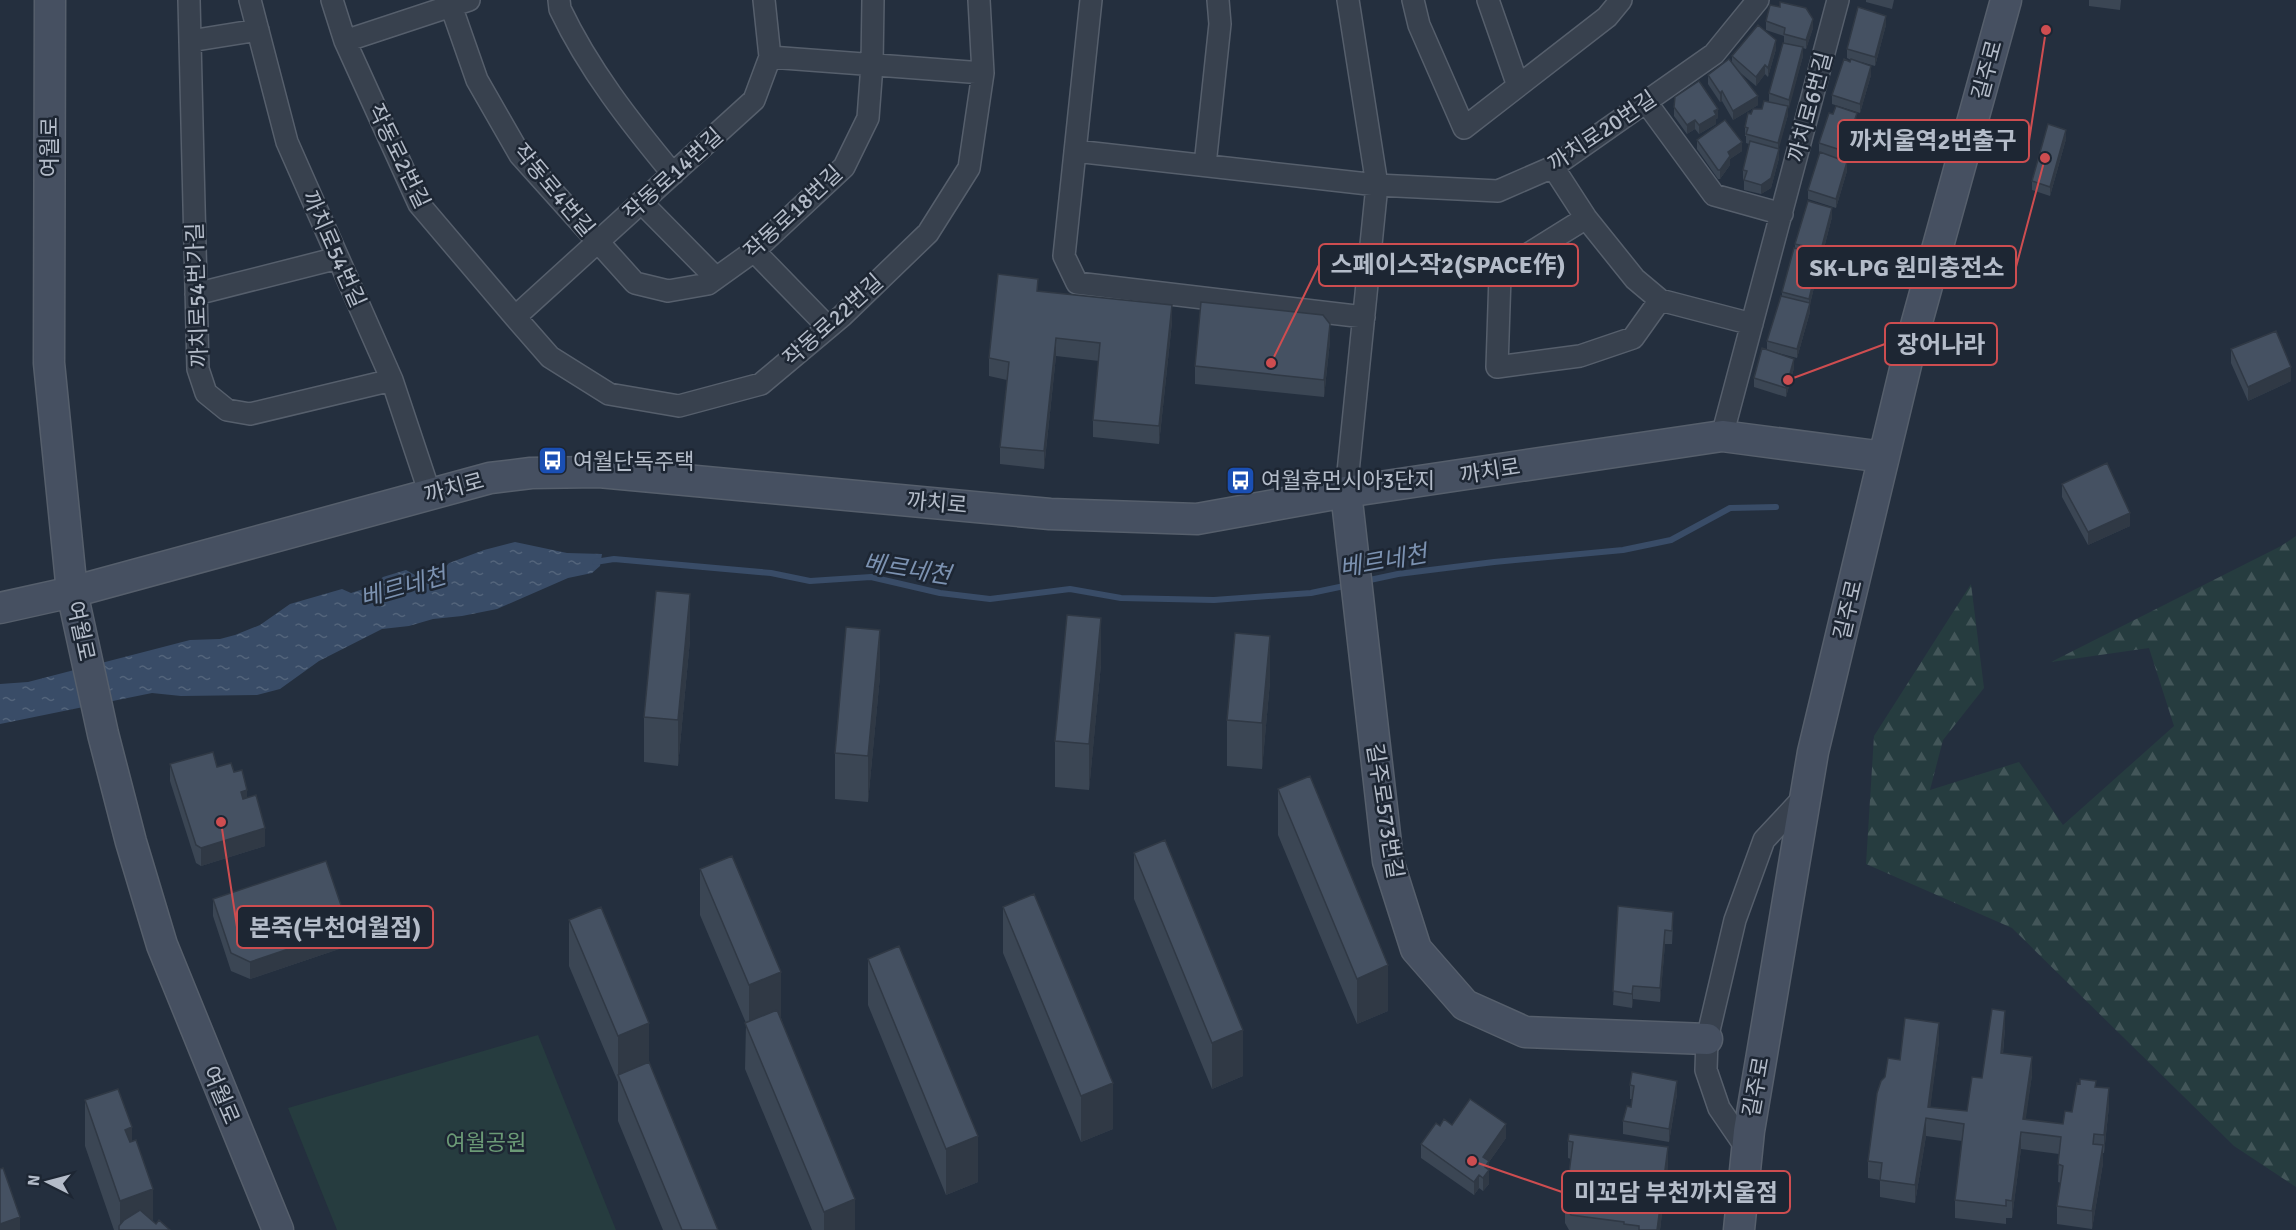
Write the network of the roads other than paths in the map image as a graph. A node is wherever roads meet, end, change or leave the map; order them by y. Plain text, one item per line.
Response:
1 (50, 0) edge
2 (189, 0) edge
3 (250, 0) edge
4 (332, 0) edge
5 (559, 0) edge
6 (764, 0) edge
7 (873, 0) edge
8 (979, 0) edge
9 (1091, 0) edge
10 (1218, 0) edge
11 (1348, 0) edge
12 (1413, 0) edge
13 (1488, 0) edge
14 (1621, 0) edge
15 (1758, 0) edge
16 (1838, 0) edge
17 (2006, 0) edge
18 (456, 2) edge
19 (1605, 9) edge
20 (258, 30) junction
21 (190, 41) junction
22 (345, 41) junction
23 (770, 57) junction
24 (873, 65) junction
25 (983, 73) junction
26 (1518, 86) junction
27 (1646, 102) junction
28 (1075, 151) junction
29 (1205, 165) junction
30 (1552, 167) junction
31 (673, 174) junction
32 (1377, 185) junction
33 (641, 202) junction
34 (1782, 214) junction
35 (1586, 218) junction
36 (597, 243) junction
37 (754, 251) junction
38 (338, 258) junction
39 (716, 278) junction
40 (196, 294) junction
41 (1660, 300) junction
42 (515, 317) junction
43 (1364, 317) junction
44 (1752, 324) junction
45 (828, 327) junction
46 (392, 380) junction
47 (1722, 436) junction
48 (1884, 457) junction
49 (1346, 492) junction
50 (430, 494) junction
51 (72, 592) junction
52 (0, 608) edge
53 (1806, 795) junction
54 (1707, 1039) junction
55 (1747, 1149) junction
56 (278, 1230) edge
57 (1739, 1230) edge

1 - 51 street, 여월로
2 - 21 street, 까치로54번가길
3 - 20 street, 까치로54번길
4 - 22 street, 작동로2번길
5 - 31 street
6 - 23 street, 작동로14번길
7 - 24 street, 작동로18번길
8 - 25 street, 작동로22번길
9 - 28 street
10 - 29 street
11 - 32 street
12 - 26 street
13 - 26 street
14 - 19 street
15 - 27 street, 까치로20번길
16 - 34 street, 까치로6번길
17 - 48 street, 길주로
18 - 22 street
18 - 36 street, 작동로4번길
19 - 26 street
20 - 21 street
20 - 38 street, 까치로54번길
21 - 40 street, 까치로54번가길
22 - 42 street, 작동로2번길
23 - 24 street
23 - 31 street, 작동로14번길
24 - 25 street
24 - 37 street, 작동로18번길
25 - 45 street, 작동로22번길
27 - 30 street, 까치로20번길
27 - 34 street
28 - 29 street, 까치로20번길
28 - 43 street
29 - 32 street, 까치로20번길
30 - 32 street, 까치로20번길
30 - 35 street
31 - 33 street, 작동로14번길
32 - 43 street
33 - 36 street, 작동로14번길
33 - 39 street
34 - 44 street, 까치로6번길
35 - 41 street
35 - 41 street
36 - 39 street, 작동로18번길
36 - 42 street, 작동로14번길
37 - 39 street, 작동로18번길
37 - 45 street
38 - 40 street
38 - 46 street, 까치로54번길
40 - 46 street, 까치로54번가길
41 - 44 street
42 - 45 street, 작동로22번길
43 - 49 street
44 - 47 street, 까치로6번길
46 - 50 street, 까치로54번길
47 - 48 street, 까치로
47 - 49 street, 까치로
48 - 53 street, 길주로
49 - 50 street, 까치로
49 - 54 street, 길주로573번길
50 - 51 street, 까치로
51 - 52 street, 까치로
51 - 56 street, 여월로
53 - 54 street
53 - 55 street, 길주로
54 - 55 street
55 - 57 street, 길주로

